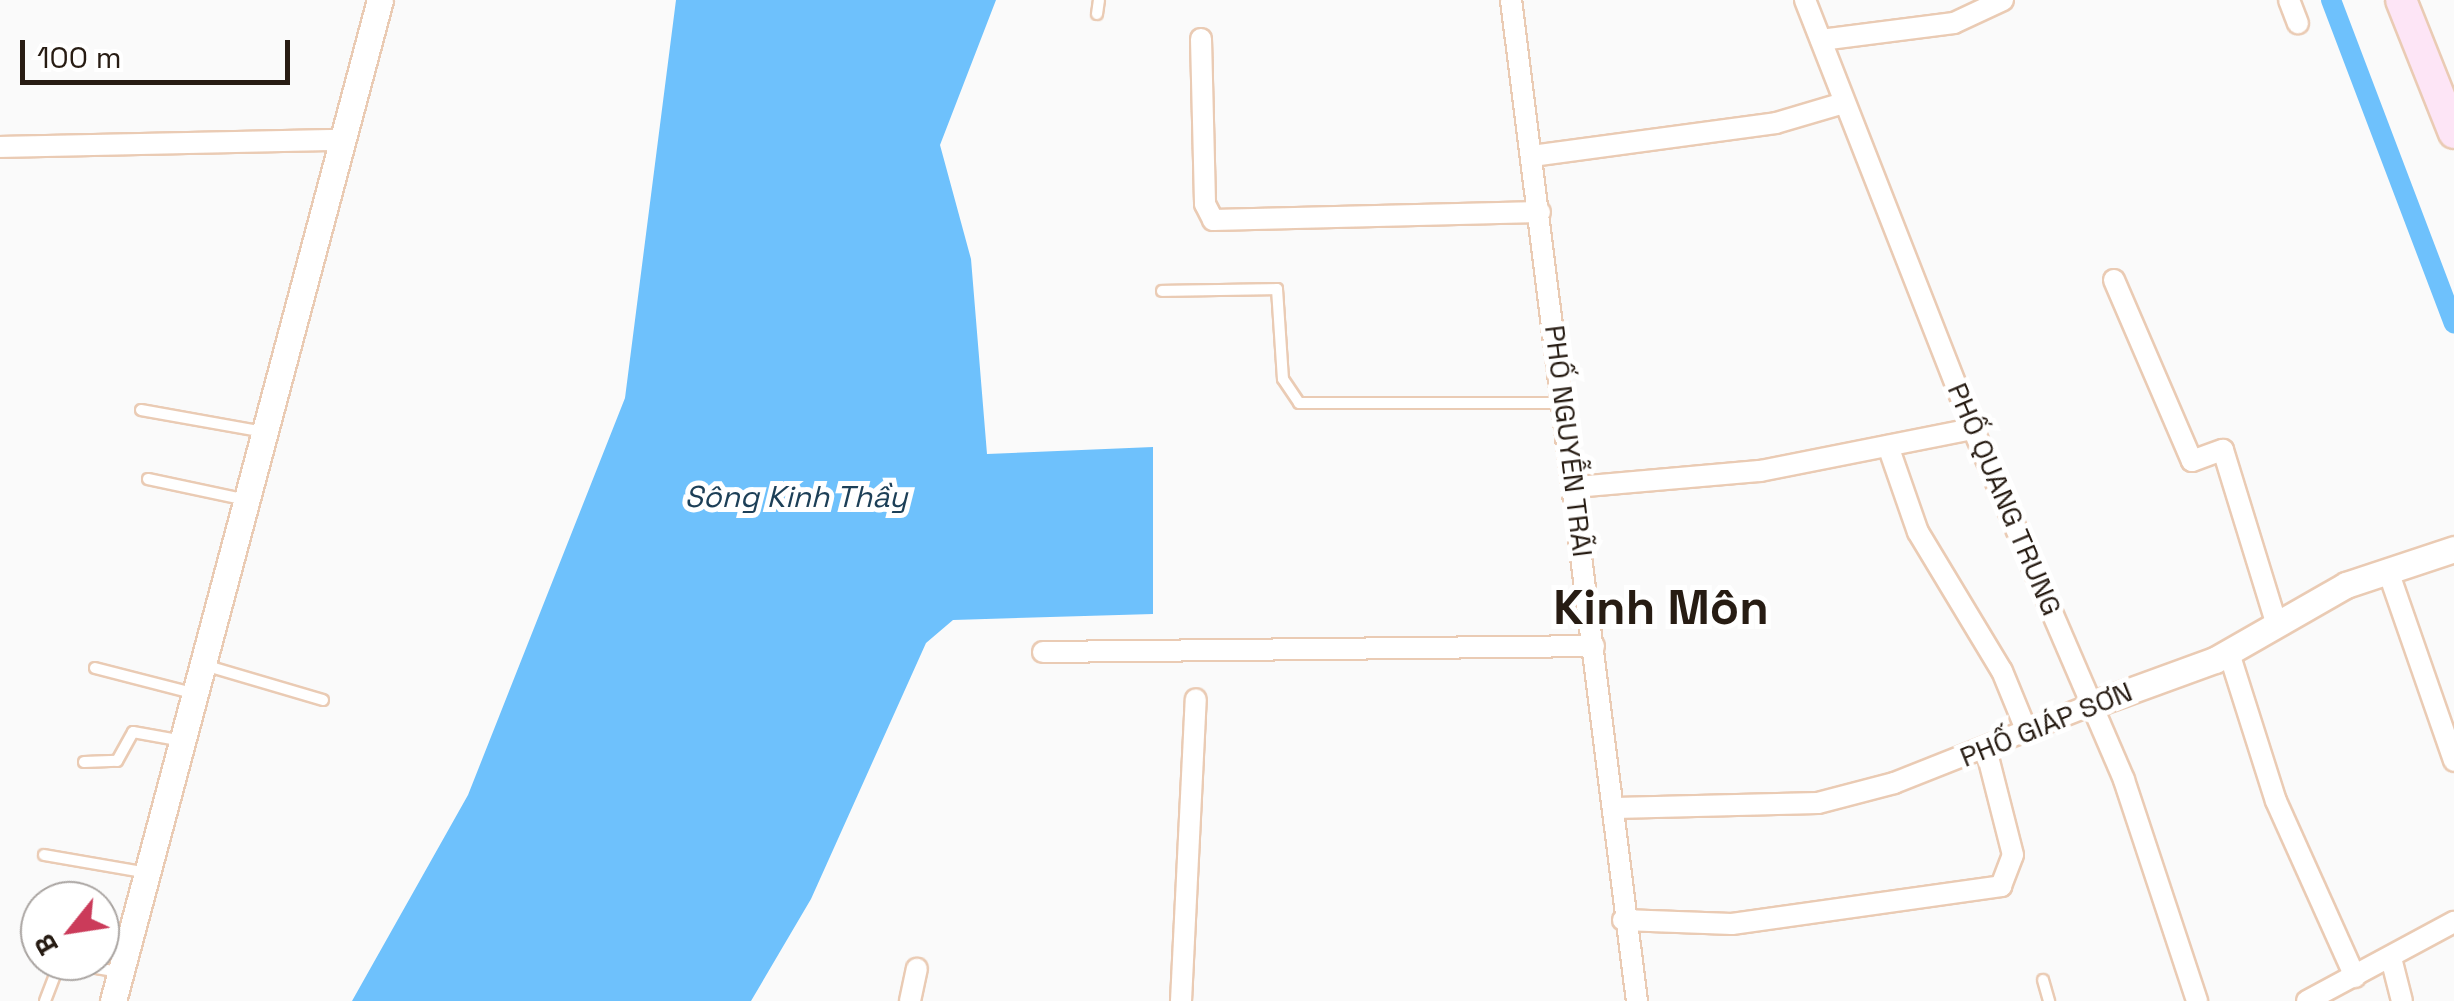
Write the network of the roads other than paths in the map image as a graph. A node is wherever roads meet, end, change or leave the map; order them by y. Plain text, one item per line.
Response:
1 (380, 0) edge
2 (1099, 0) edge
3 (1511, 0) edge
4 (1804, 0) edge
5 (2002, 0) edge
6 (2289, 0) edge
7 (2401, 0) edge
8 (1097, 14) dead end
9 (2298, 23) dead end
10 (1201, 39) dead end
11 (1820, 40) junction
12 (1844, 103) junction
13 (2454, 134) edge
14 (344, 140) junction
15 (0, 147) edge
16 (1532, 156) junction
17 (1540, 212) junction
18 (2114, 280) dead end
19 (1162, 291) dead end
20 (1564, 403) junction
21 (141, 410) dead end
22 (1973, 429) junction
23 (266, 432) junction
24 (1888, 446) junction
25 (148, 479) dead end
26 (1576, 486) junction
27 (248, 500) junction
28 (2454, 549) edge
29 (2388, 571) junction
30 (2277, 625) junction
31 (1594, 646) junction
32 (1043, 652) dead end
33 (2228, 653) junction
34 (204, 664) junction
35 (95, 668) dead end
36 (196, 694) junction
37 (1196, 699) dead end
38 (323, 700) dead end
39 (2094, 704) junction
40 (2027, 732) junction
41 (184, 741) junction
42 (1986, 749) junction
43 (84, 762) dead end
44 (2454, 762) edge
45 (1615, 808) junction
46 (44, 855) dead end
47 (148, 873) junction
48 (1624, 920) junction
49 (2454, 922) edge
50 (2391, 958) junction
51 (917, 969) dead end
52 (121, 972) junction
53 (2355, 977) junction
54 (2043, 980) dead end
55 (44, 1001) edge
56 (113, 1001) edge
57 (910, 1001) edge
58 (1181, 1001) edge
59 (1637, 1001) edge
60 (2049, 1001) edge
61 (2197, 1001) edge
62 (2307, 1001) edge
63 (2402, 1001) edge

1 - 14 street
2 - 8 lane
3 - 16 street, PHỐ NGUYỄN TRÃI
4 - 11 street, PHỐ QUANG TRUNG
5 - 11 street
6 - 9 street
7 - 13 main road
10 - 17 street
11 - 12 street, PHỐ QUANG TRUNG
12 - 16 street
12 - 22 street, PHỐ QUANG TRUNG
14 - 15 street
14 - 23 street
16 - 17 street, PHỐ NGUYỄN TRÃI
17 - 20 street, PHỐ NGUYỄN TRÃI
18 - 30 street
19 - 20 lane
20 - 26 street, PHỐ NGUYỄN TRÃI
21 - 23 lane
22 - 24 street
22 - 39 street, PHỐ QUANG TRUNG
23 - 27 street
24 - 26 street
24 - 40 street
25 - 27 lane
26 - 31 street, PHỐ NGUYỄN TRÃI
27 - 34 street
28 - 29 street, PHỐ GIÁP SƠN
29 - 30 street, PHỐ GIÁP SƠN
29 - 44 street
30 - 33 street, PHỐ GIÁP SƠN
31 - 32 street
31 - 45 street, PHỐ NGUYỄN TRÃI
33 - 39 street, PHỐ GIÁP SƠN
33 - 53 street
34 - 36 street
34 - 38 lane
35 - 36 lane
36 - 41 street
37 - 58 street
39 - 40 street, PHỐ GIÁP SƠN
39 - 61 street, PHỐ QUANG TRUNG
40 - 42 street, PHỐ GIÁP SƠN
41 - 43 lane
41 - 47 street
42 - 45 street, PHỐ GIÁP SƠN
42 - 48 street
45 - 48 street, PHỐ NGUYỄN TRÃI
46 - 47 lane
47 - 52 street
48 - 59 street, PHỐ NGUYỄN TRÃI
49 - 50 street
50 - 53 street
50 - 63 street
51 - 57 street
52 - 55 lane
52 - 56 street
53 - 62 street
54 - 60 lane

